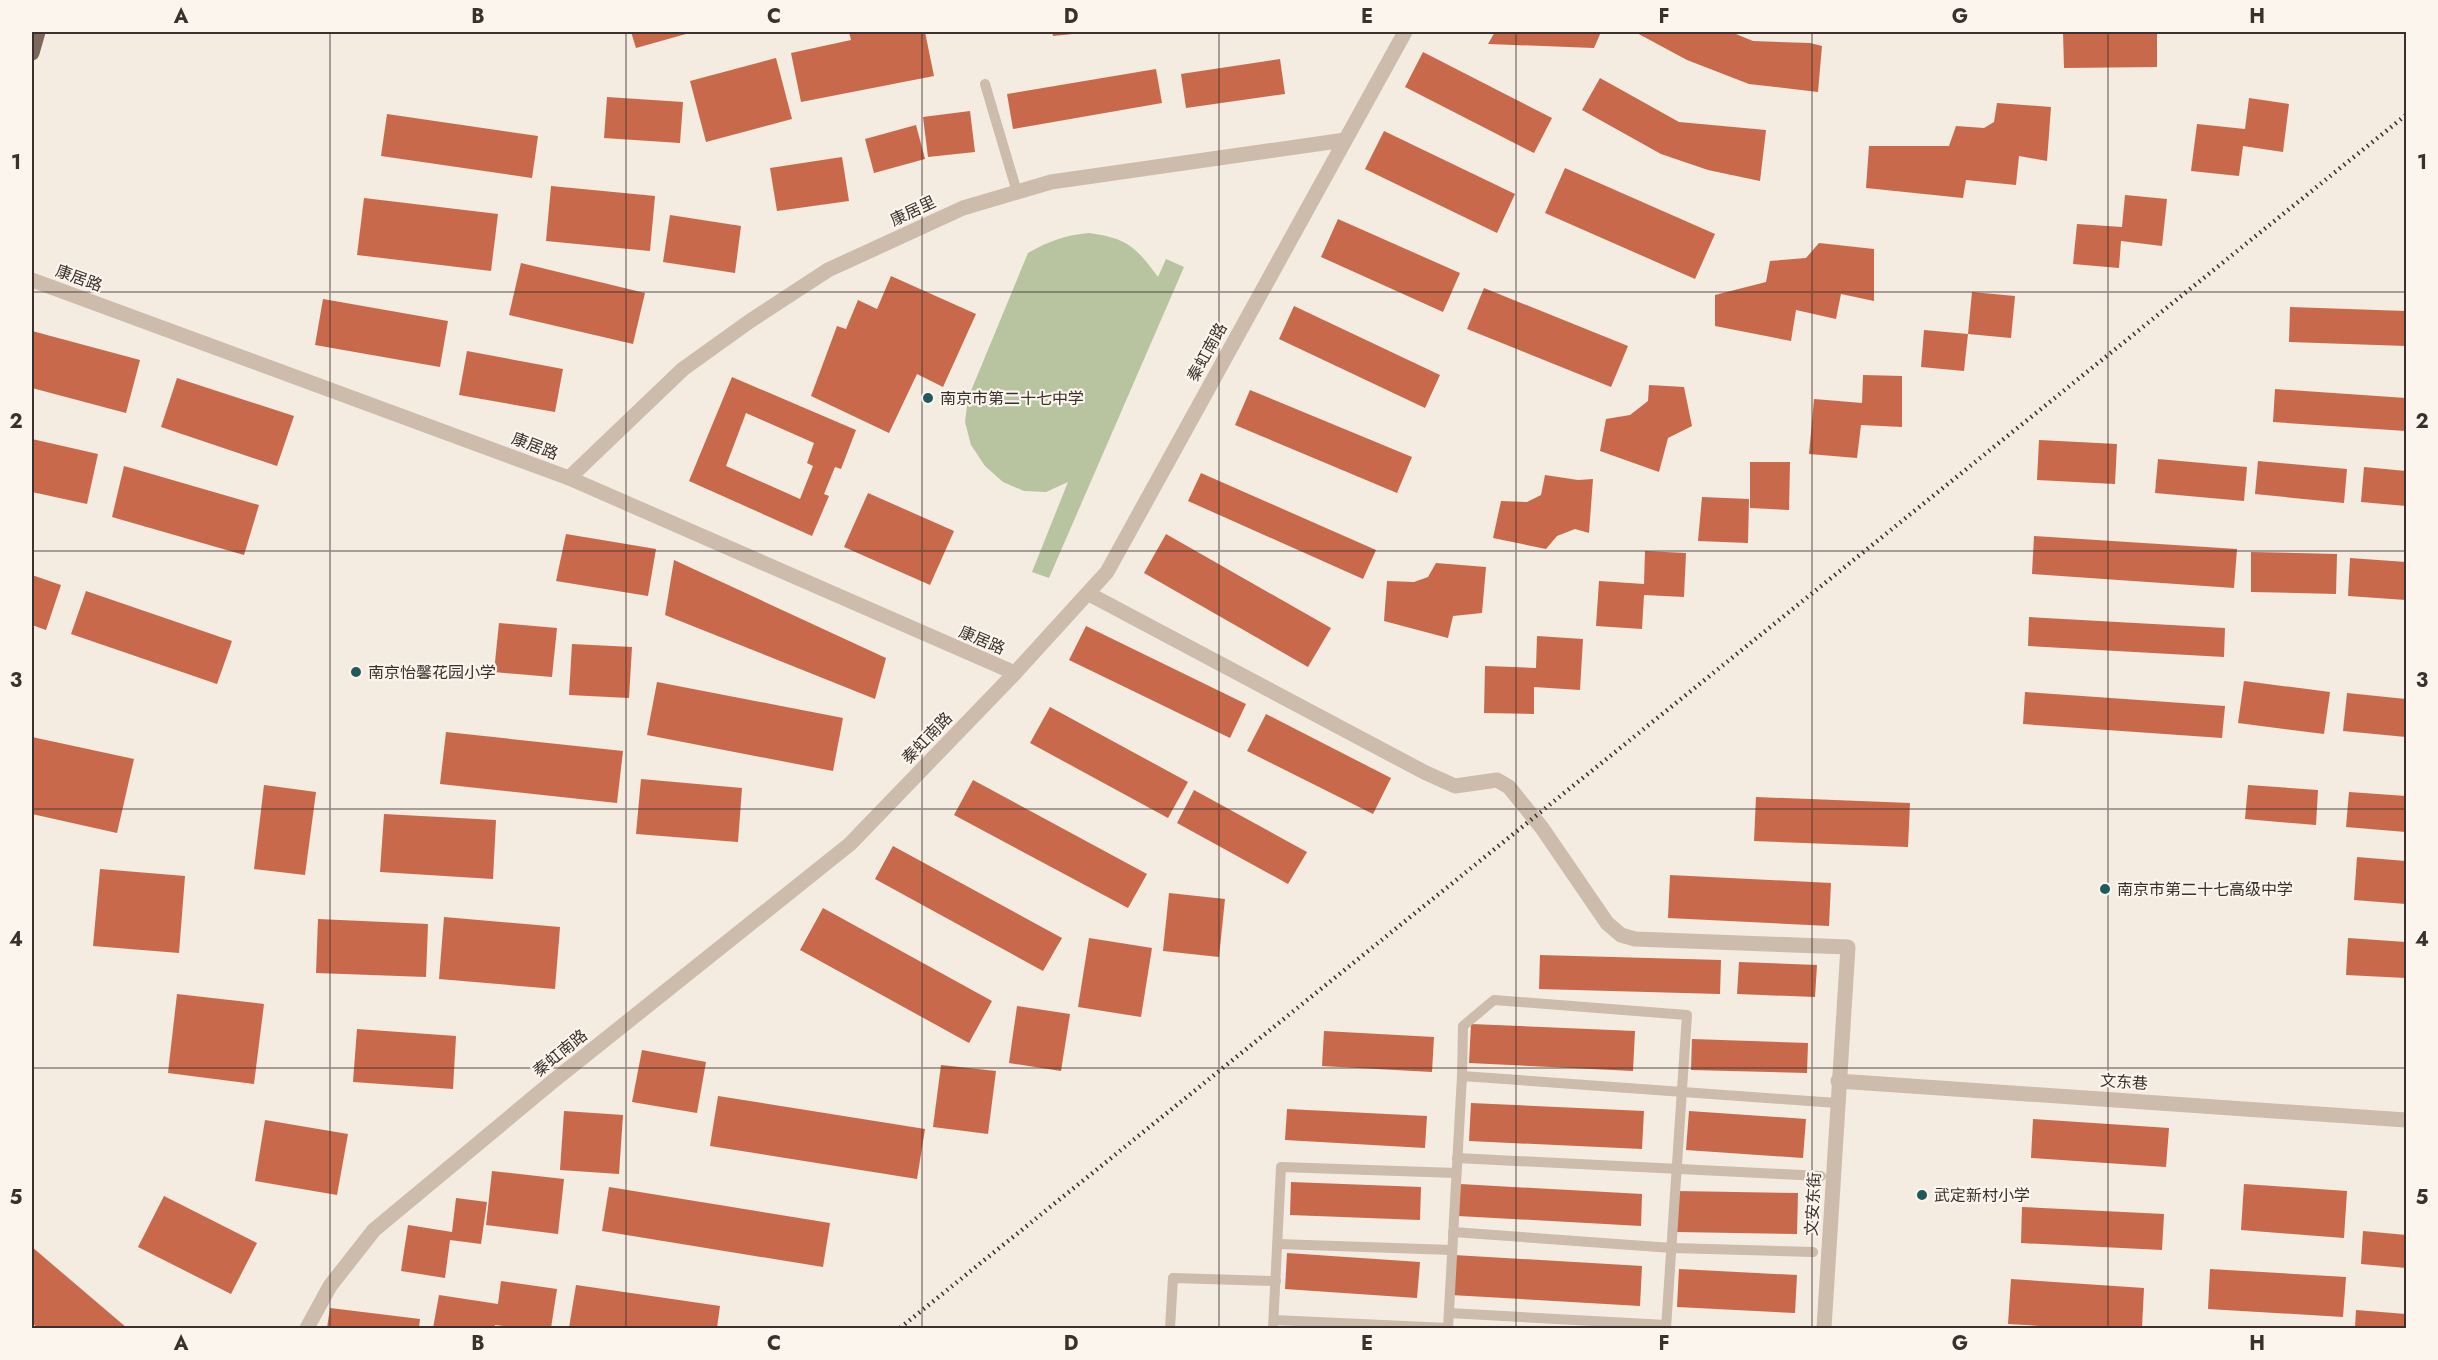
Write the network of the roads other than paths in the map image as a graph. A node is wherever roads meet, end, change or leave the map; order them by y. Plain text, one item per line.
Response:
1 (38, 32) edge
2 (1405, 32) edge
3 (32, 52) edge
4 (985, 84) dead end
5 (1345, 140) junction
6 (1017, 192) junction
7 (32, 280) edge
8 (569, 478) junction
9 (1089, 594) junction
10 (1015, 674) junction
11 (1462, 1076) junction
12 (1838, 1081) junction
13 (1682, 1092) junction
14 (1837, 1103) junction
15 (2406, 1120) edge
16 (1457, 1158) junction
17 (1677, 1168) junction
18 (1456, 1173) junction
19 (1821, 1176) dead end
20 (1453, 1232) junction
21 (1278, 1244) junction
22 (1672, 1248) junction
23 (1452, 1250) junction
24 (1813, 1252) dead end
25 (1275, 1281) junction
26 (1449, 1313) junction
27 (1273, 1324) edge
28 (1666, 1327) edge
29 (1448, 1328) edge
30 (307, 1329) edge
31 (1170, 1329) edge
32 (1824, 1329) edge

1 - 3 main road
2 - 5 street, 秦虹南路
4 - 6 lane
5 - 6 street, 康居里
5 - 9 street, 秦虹南路
6 - 8 street, 康居里
7 - 8 street, 康居路
8 - 10 street, 康居路
9 - 10 street, 秦虹南路
9 - 12 street, 文安东街
10 - 30 street, 秦虹南路
11 - 13 lane
11 - 13 lane
11 - 16 lane
12 - 14 street, 文安东街
12 - 15 street, 文东巷
13 - 14 lane
13 - 17 lane
14 - 32 street, 文安东街
16 - 17 lane
16 - 18 lane
17 - 19 lane
17 - 22 lane
18 - 20 lane
18 - 21 lane
20 - 22 lane
20 - 23 lane
21 - 23 lane
21 - 25 lane
22 - 24 lane
22 - 28 lane
23 - 26 lane
25 - 27 lane
25 - 31 lane
26 - 28 lane
26 - 29 lane
27 - 29 lane

